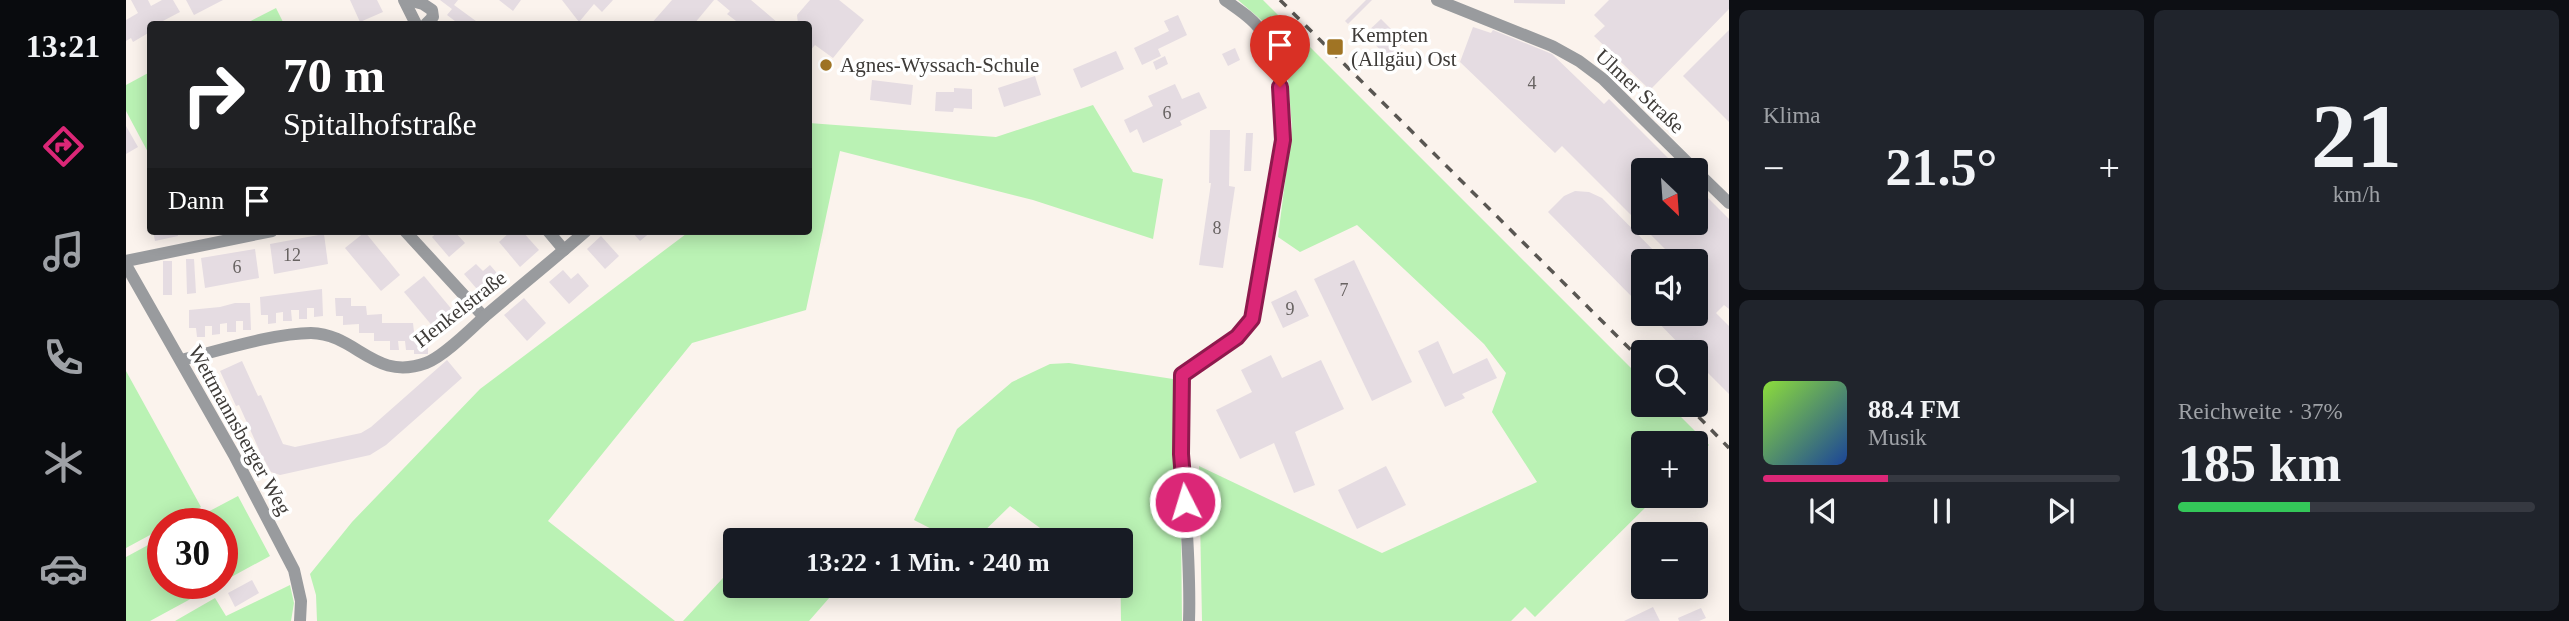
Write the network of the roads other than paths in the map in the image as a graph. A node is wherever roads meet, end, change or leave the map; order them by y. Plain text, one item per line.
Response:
1 (406, 0) edge
2 (1225, 0) edge
3 (1437, 0) edge
4 (415, 21) edge
5 (429, 21) edge
6 (1683, 158) edge
7 (1708, 183) edge
8 (1729, 203) edge
9 (254, 235) edge
10 (409, 235) edge
11 (551, 235) edge
12 (581, 235) edge
13 (564, 250) junction
14 (126, 263) edge
15 (484, 317) junction
16 (181, 360) junction
17 (300, 621) edge
18 (1189, 621) edge

1 - 4 street
1 - 5 street
2 - 18 street
3 - 6 street, Ulmer Straße
7 - 8 street, Ulmer Straße
9 - 14 street
10 - 15 street
11 - 13 street
12 - 13 street, Henkelstraße
13 - 15 street, Henkelstraße
14 - 16 street, Wettmannsberger Weg
15 - 16 street, Henkelstraße
16 - 17 street, Wettmannsberger Weg

